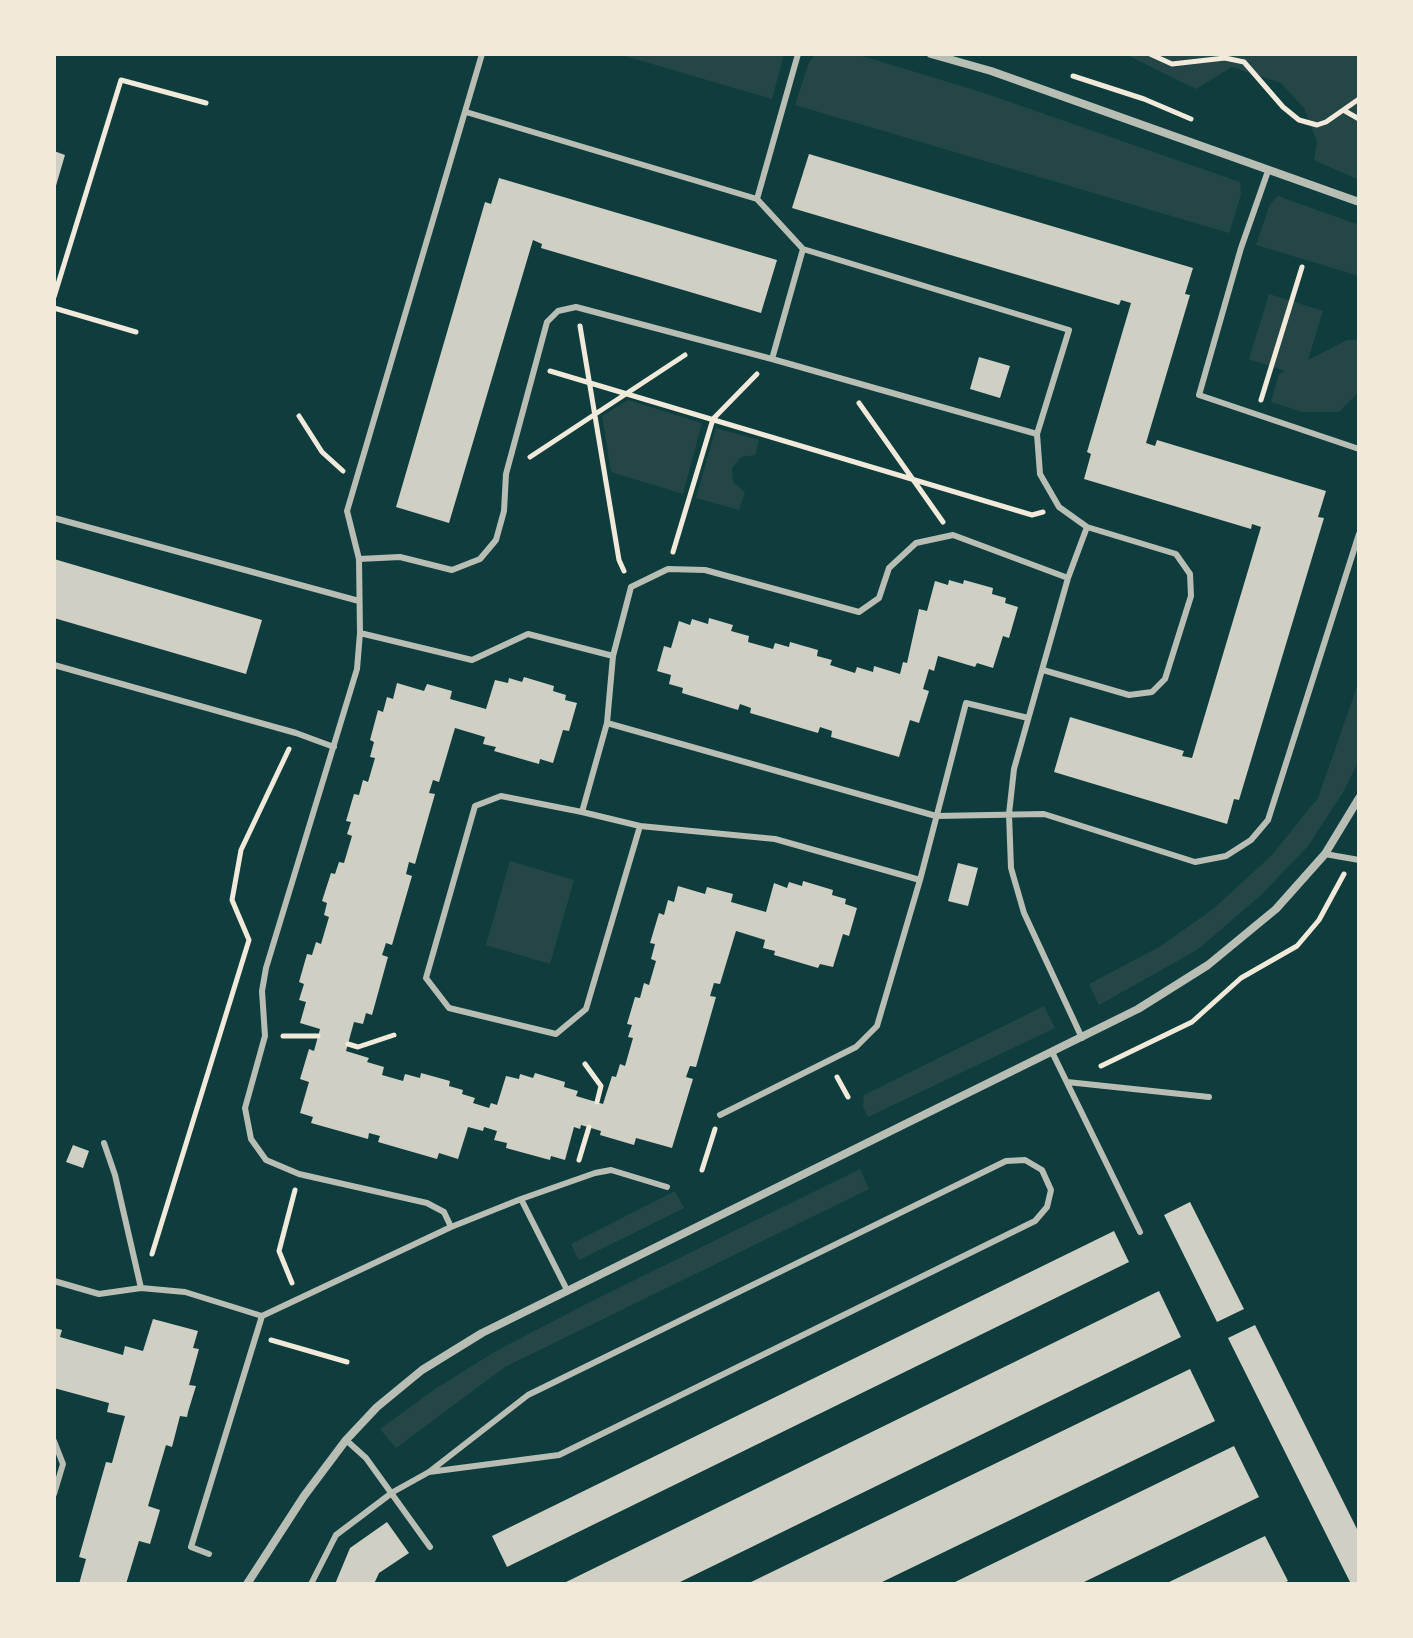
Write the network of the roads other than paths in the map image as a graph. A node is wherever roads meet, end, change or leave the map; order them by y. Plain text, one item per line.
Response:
1 (482, 54) edge
2 (798, 54) edge
3 (931, 54) edge
4 (466, 112) junction
5 (1268, 171) junction
6 (757, 199) junction
7 (1359, 202) edge
8 (803, 249) junction
9 (772, 359) junction
10 (1037, 434) junction
11 (1359, 449) edge
12 (54, 518) edge
13 (1087, 527) junction
14 (1359, 534) edge
15 (359, 559) junction
16 (1068, 578) junction
17 (359, 601) junction
18 (360, 633) junction
19 (613, 656) junction
20 (54, 665) edge
21 (1043, 670) junction
22 (1028, 718) junction
23 (607, 723) junction
24 (334, 747) junction
25 (1359, 798) edge
26 (582, 812) junction
27 (1009, 814) junction
28 (936, 816) junction
29 (640, 826) junction
30 (1325, 854) junction
31 (1357, 860) edge
32 (920, 880) junction
33 (1082, 1038) junction
34 (1052, 1052) junction
35 (1067, 1082) junction
36 (1209, 1097) dead end
37 (720, 1115) road end
38 (104, 1143) dead end
39 (667, 1187) dead end
40 (521, 1199) junction
41 (451, 1227) junction
42 (1140, 1232) dead end
43 (54, 1281) edge
44 (141, 1288) junction
45 (567, 1290) junction
46 (262, 1316) junction
47 (346, 1440) junction
48 (54, 1441) edge
49 (429, 1472) junction
50 (393, 1492) junction
51 (54, 1494) edge
52 (430, 1547) dead end
53 (209, 1554) dead end
54 (247, 1584) edge
55 (311, 1584) edge

1 - 4 lane
2 - 6 lane
3 - 5 street
4 - 6 lane
4 - 15 lane
5 - 7 street
5 - 11 lane
6 - 8 lane
8 - 9 lane
8 - 10 lane
9 - 10 lane
9 - 15 lane
10 - 13 lane
12 - 17 lane
13 - 16 lane
13 - 21 lane
14 - 27 lane
15 - 17 lane
16 - 19 lane
16 - 21 lane
17 - 18 lane
18 - 19 lane
18 - 24 lane
19 - 23 lane
20 - 24 lane
21 - 22 lane
22 - 27 lane
22 - 28 lane
23 - 26 lane
23 - 28 lane
24 - 41 lane
25 - 30 street
26 - 29 lane
26 - 29 lane
27 - 28 lane
27 - 33 lane
28 - 32 lane
29 - 32 lane
30 - 31 lane
30 - 33 street
32 - 37 lane
33 - 34 street
34 - 35 lane
34 - 45 street
35 - 36 lane
35 - 42 lane
38 - 44 lane
39 - 40 lane
40 - 41 lane
40 - 45 lane
41 - 46 lane
43 - 44 lane
44 - 46 lane
45 - 47 street
46 - 53 lane
47 - 50 lane
47 - 54 street
48 - 51 lane
49 - 49 lane
49 - 50 lane
50 - 52 lane
50 - 55 lane

